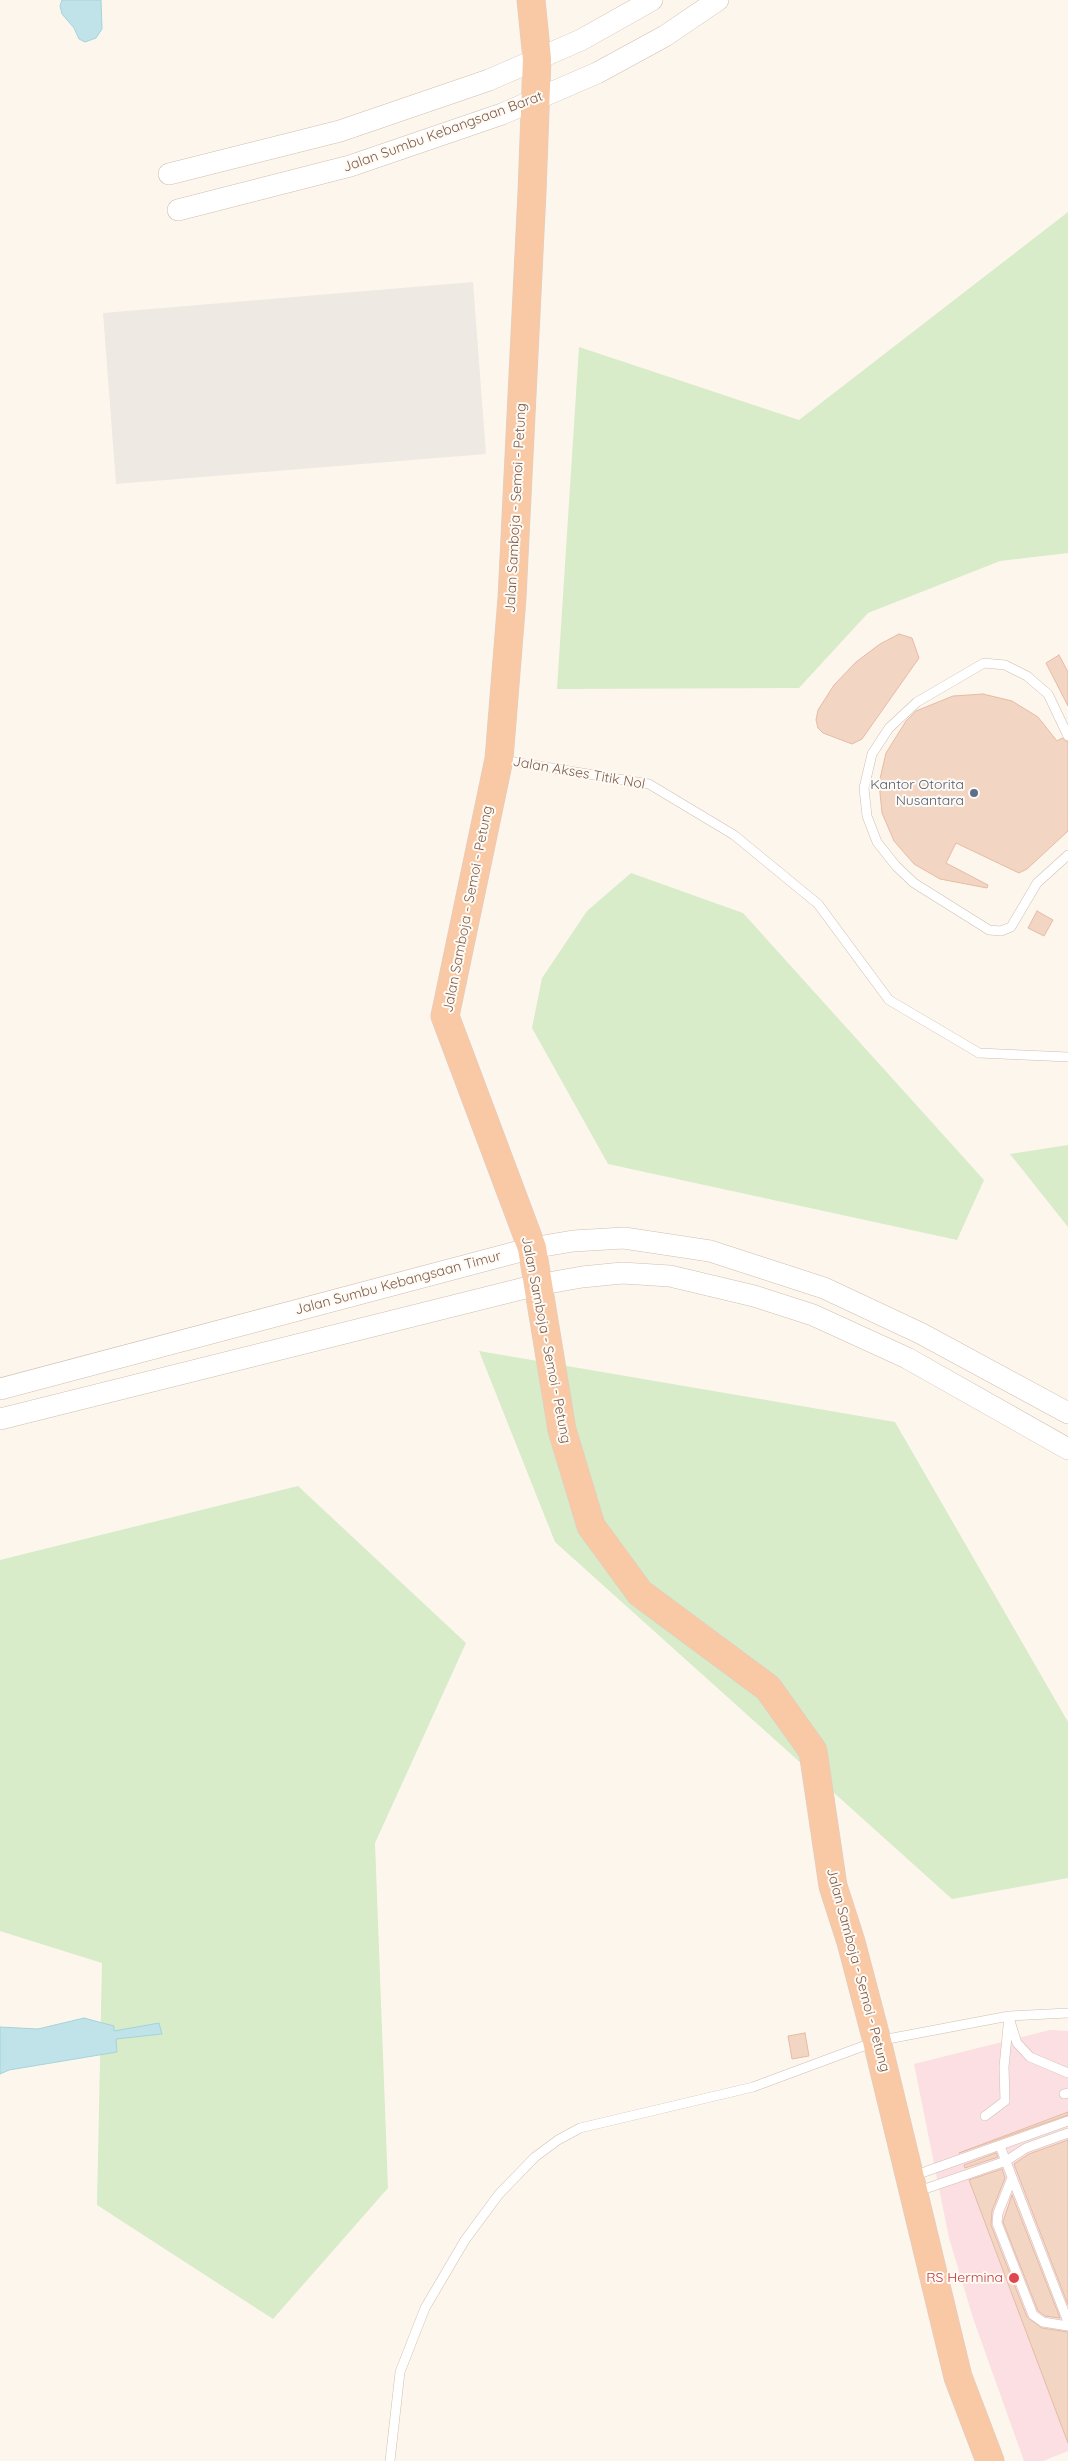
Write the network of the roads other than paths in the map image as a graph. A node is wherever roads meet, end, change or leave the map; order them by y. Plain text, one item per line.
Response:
1 (531, 0) edge
2 (652, 0) edge
3 (718, 0) edge
4 (537, 59) junction
5 (534, 100) junction
6 (169, 174) dead end
7 (178, 210) dead end
8 (1068, 736) edge
9 (499, 759) junction
10 (1068, 855) edge
11 (1068, 1057) edge
12 (532, 1248) junction
13 (537, 1285) junction
14 (0, 1389) edge
15 (1068, 1414) edge
16 (0, 1419) edge
17 (1068, 1449) edge
18 (1068, 2013) edge
19 (1009, 2016) junction
20 (877, 2041) junction
21 (1068, 2073) edge
22 (985, 2116) dead end
23 (1068, 2121) edge
24 (1068, 2133) edge
25 (1000, 2146) junction
26 (1006, 2162) junction
27 (1012, 2178) junction
28 (919, 2183) junction
29 (1068, 2324) edge
30 (390, 2461) edge
31 (990, 2461) edge

1 - 4 highway, Jalan Samboja - Semoi - Petung
2 - 4 street
3 - 5 street, Jalan Sumbu Kebangsaan Barat
4 - 5 highway, Jalan Samboja - Semoi - Petung
4 - 6 street
5 - 7 street, Jalan Sumbu Kebangsaan Barat
5 - 9 highway, Jalan Samboja - Semoi - Petung
8 - 10 lane
9 - 11 lane, Jalan Akses Titik Nol
9 - 12 highway, Jalan Samboja - Semoi - Petung
12 - 13 highway, Jalan Samboja - Semoi - Petung
12 - 14 street, Jalan Sumbu Kebangsaan Timur
12 - 15 street, Jalan Sumbu Kebangsaan Timur
13 - 16 street
13 - 17 street
13 - 20 highway, Jalan Samboja - Semoi - Petung
18 - 19 lane
19 - 20 lane
19 - 21 lane
19 - 22 lane
20 - 28 highway, Jalan Samboja - Semoi - Petung
20 - 30 lane
23 - 25 lane
24 - 26 lane
25 - 26 lane
25 - 28 lane
26 - 27 lane
26 - 28 lane
27 - 29 lane
27 - 29 lane
28 - 31 highway, Jalan Samboja - Semoi - Petung

